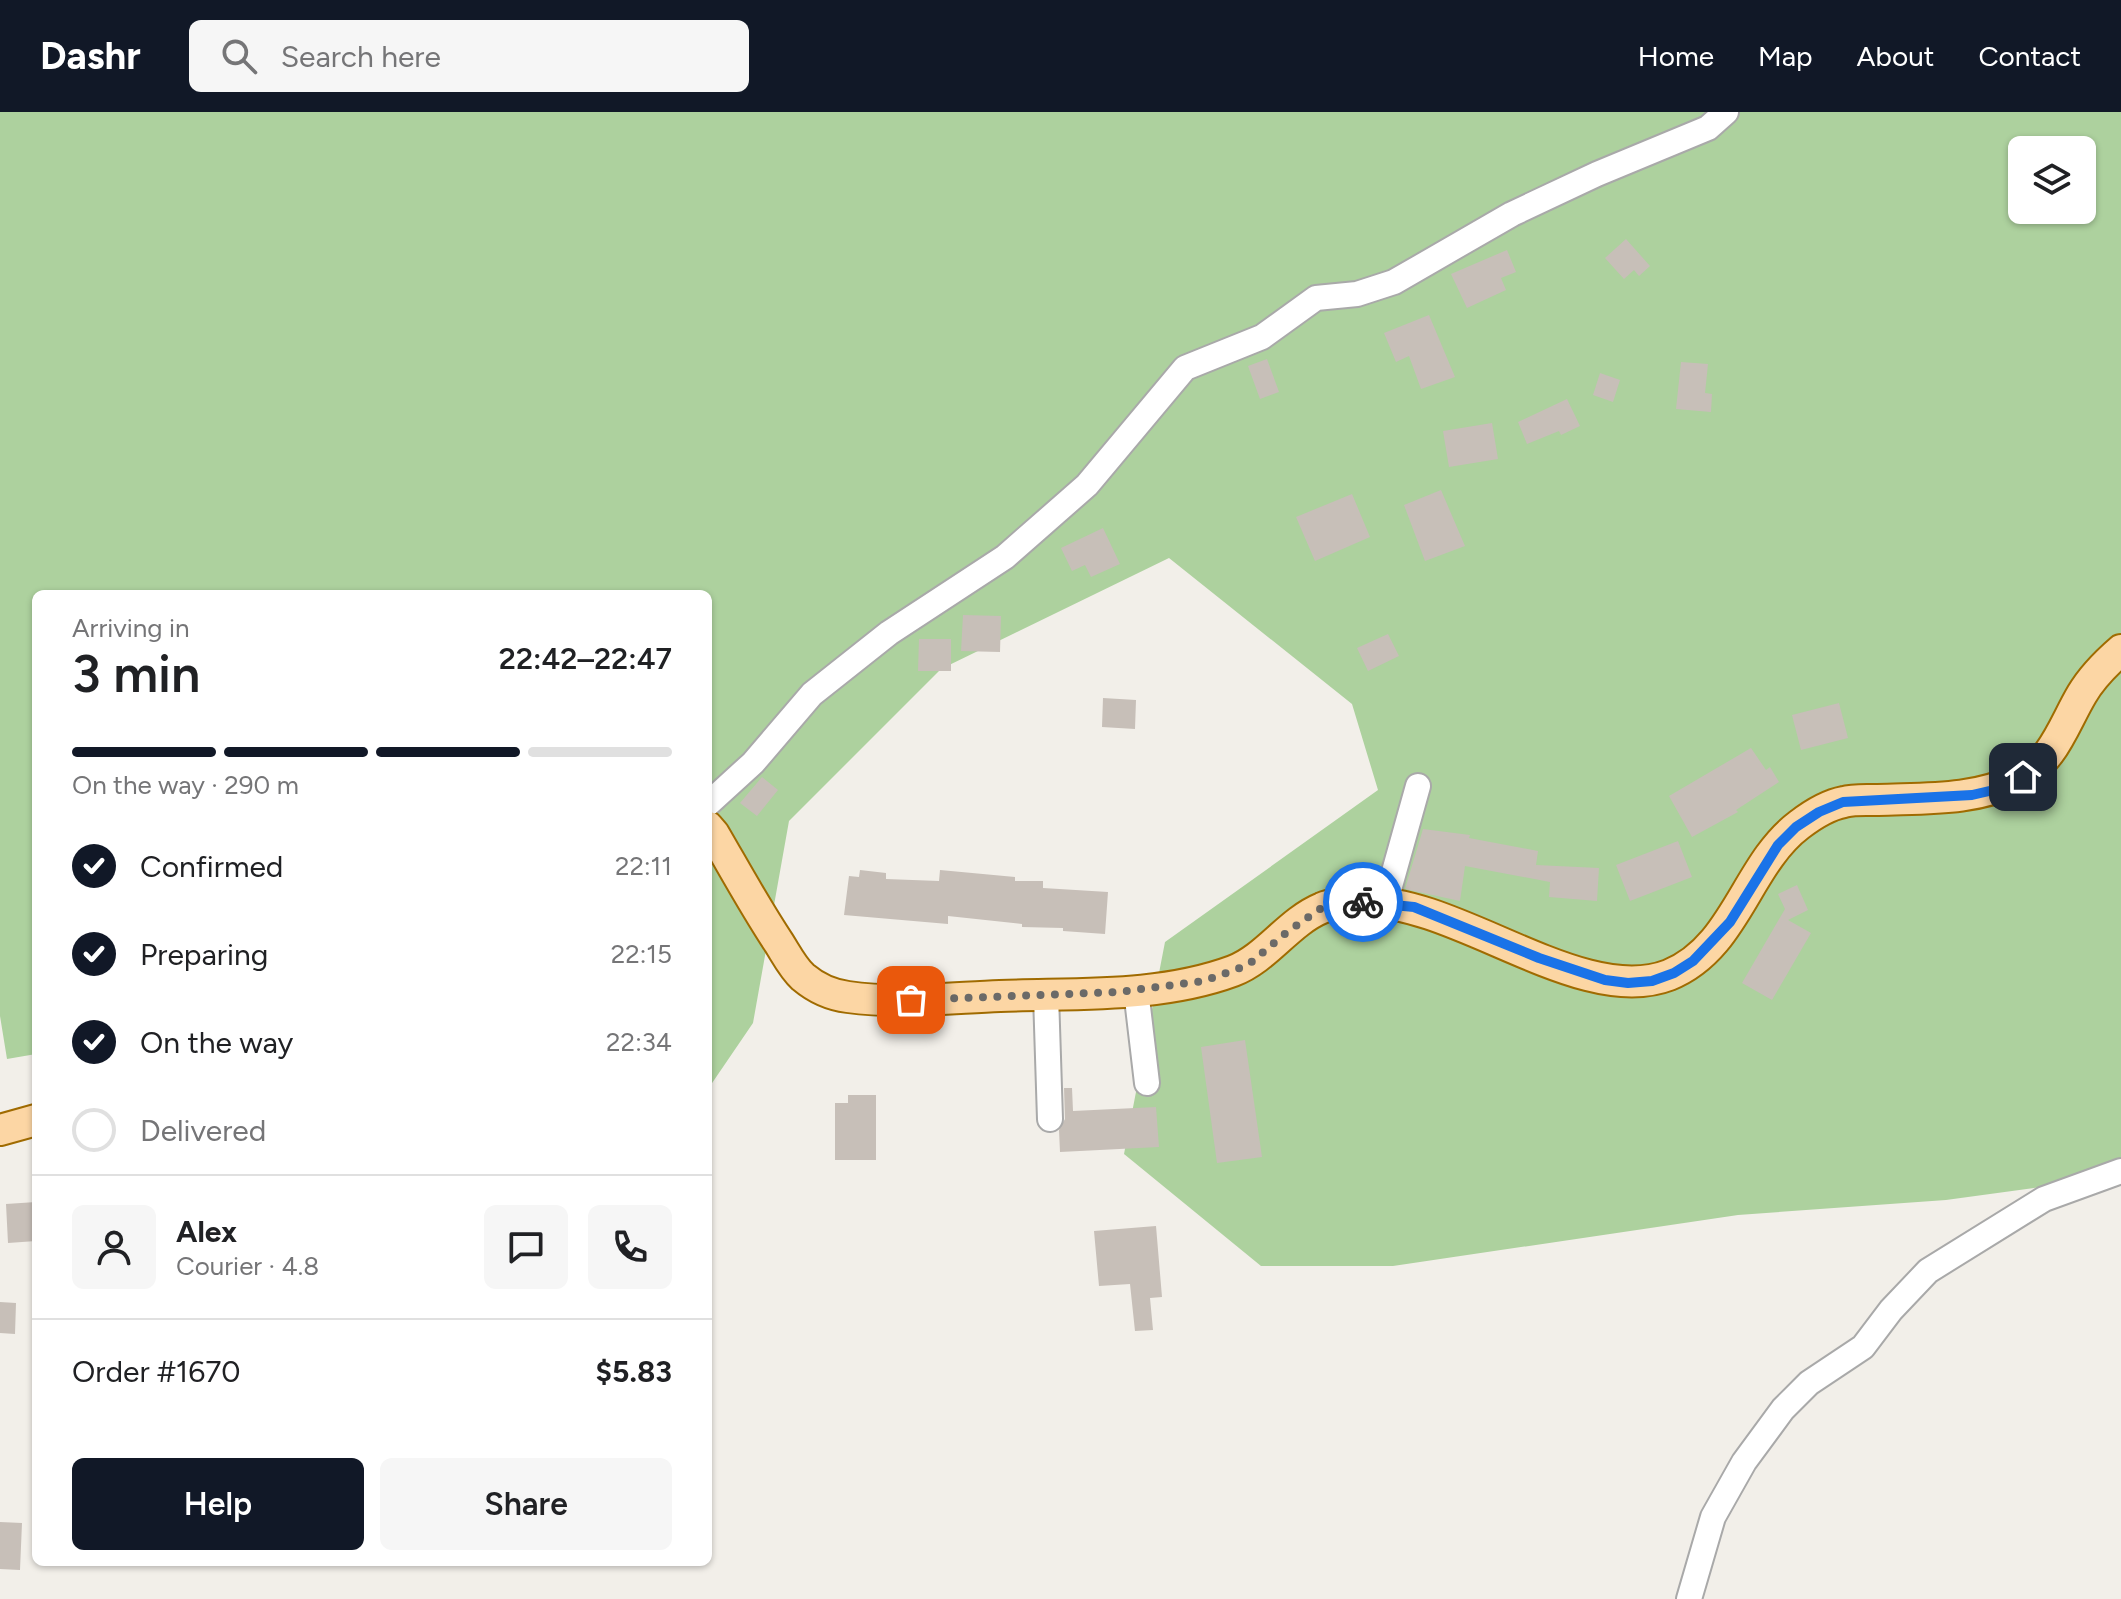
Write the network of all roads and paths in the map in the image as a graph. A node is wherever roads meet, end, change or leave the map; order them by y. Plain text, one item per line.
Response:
1 (1726, 112) edge
2 (2121, 650) edge
3 (1418, 786) dead end
4 (712, 800) edge
5 (712, 832) edge
6 (1385, 904) junction
7 (1136, 990) junction
8 (1046, 995) junction
9 (1147, 1083) dead end
10 (1050, 1119) dead end
11 (32, 1121) edge
12 (0, 1130) edge
13 (2121, 1171) edge
14 (1689, 1599) edge

1 - 4 street
2 - 6 main road
3 - 6 street
5 - 8 main road
6 - 7 main road
7 - 8 main road
7 - 9 street
8 - 10 street
11 - 12 main road
13 - 14 street

